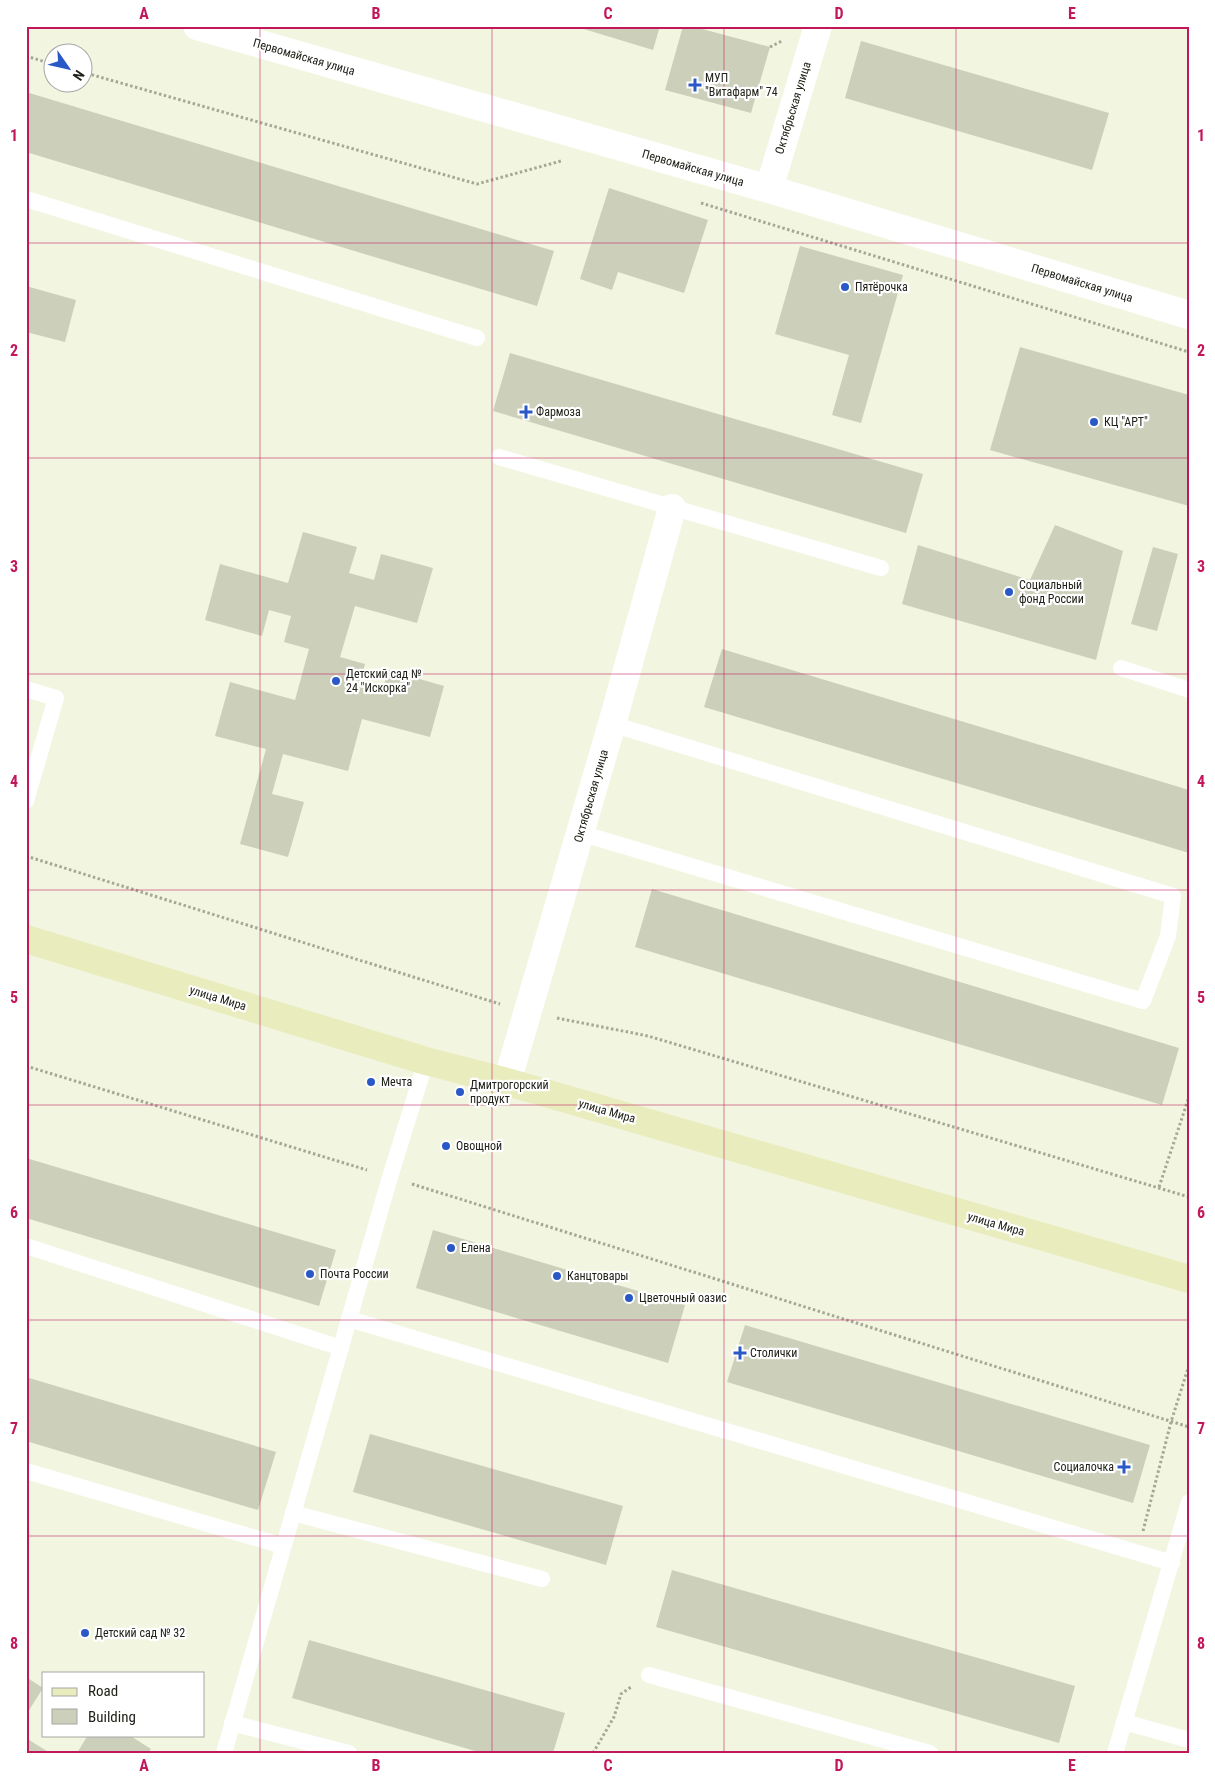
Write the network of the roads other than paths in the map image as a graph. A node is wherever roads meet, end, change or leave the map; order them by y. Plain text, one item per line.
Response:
1 (196, 26) edge
2 (818, 26) edge
3 (769, 189) junction
4 (26, 199) edge
5 (1189, 315) edge
6 (477, 338) dead end
7 (499, 457) dead end
8 (672, 508) junction
9 (881, 568) dead end
10 (1121, 668) dead end
11 (26, 689) edge
12 (1189, 690) edge
13 (612, 724) junction
14 (26, 802) edge
15 (580, 832) junction
16 (26, 939) edge
17 (426, 1061) junction
18 (507, 1082) junction
19 (26, 1246) edge
20 (1189, 1280) edge
21 (349, 1319) junction
22 (341, 1348) junction
23 (26, 1470) edge
24 (1189, 1502) edge
25 (293, 1513) junction
26 (283, 1546) junction
27 (1172, 1563) junction
28 (542, 1579) dead end
29 (649, 1675) road end
30 (1124, 1722) junction
31 (232, 1723) junction
32 (1189, 1740) edge
33 (224, 1753) edge
34 (349, 1753) edge
35 (930, 1753) edge
36 (1115, 1753) edge

1 - 3 street, Первомайская улица
2 - 3 street, Октябрьская улица
3 - 5 street, Первомайская улица
4 - 6 lane
7 - 8 lane
8 - 9 lane
8 - 13 street, Октябрьская улица
10 - 12 lane
11 - 14 lane
13 - 15 street, Октябрьская улица
13 - 15 lane
15 - 18 street, Октябрьская улица
16 - 17 main road, улица Мира
17 - 18 main road, улица Мира
17 - 21 lane
18 - 20 main road, улица Мира
19 - 22 lane
21 - 22 lane
21 - 27 lane
22 - 25 lane
23 - 26 lane
24 - 27 lane
25 - 26 lane
25 - 28 lane
26 - 31 lane
27 - 30 lane
29 - 35 lane
30 - 32 lane
30 - 36 lane
31 - 33 lane
31 - 34 lane

